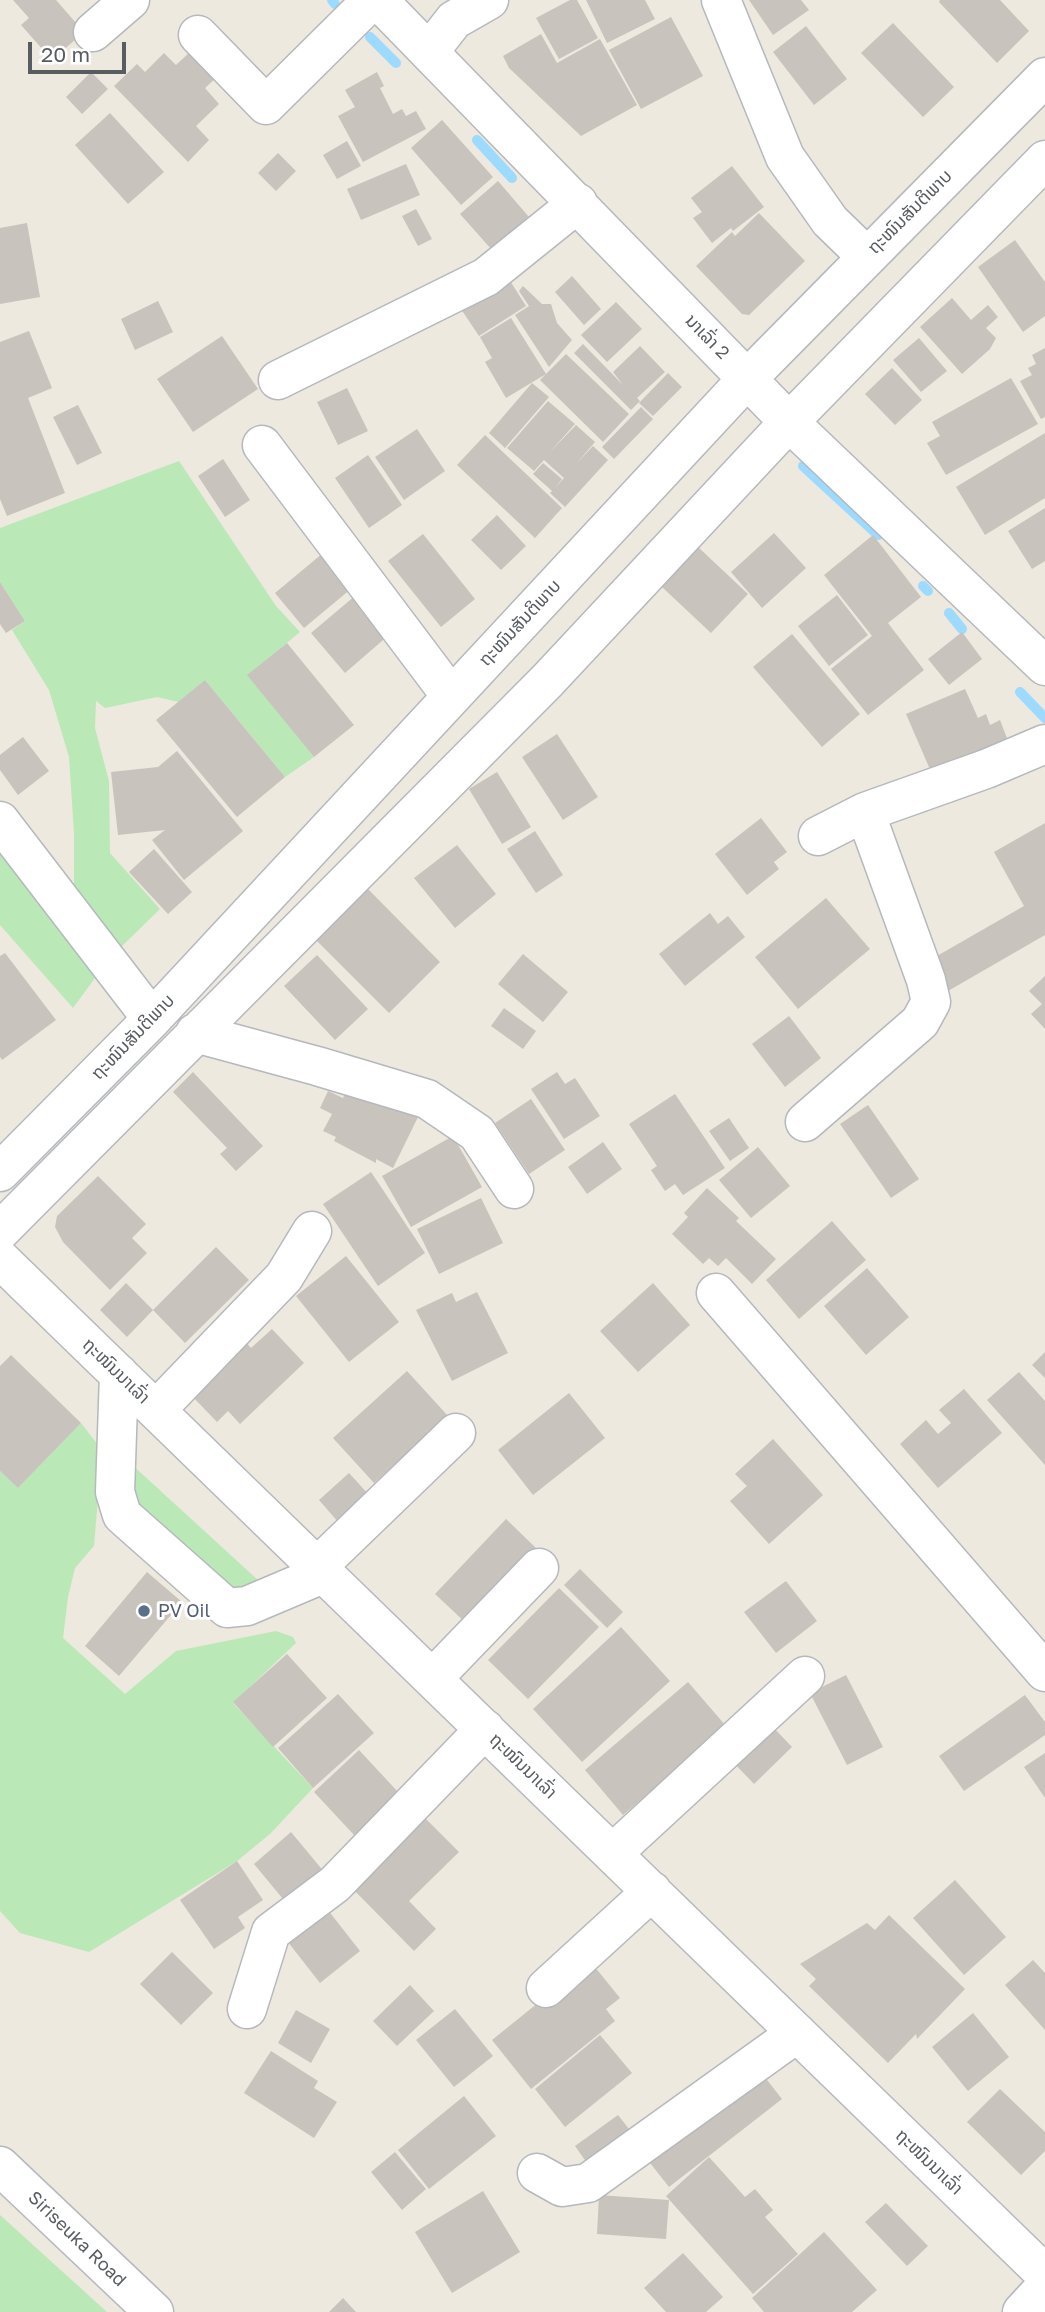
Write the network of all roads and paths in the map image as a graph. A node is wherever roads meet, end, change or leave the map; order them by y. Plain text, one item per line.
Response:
1 (130, 0) edge
2 (372, 0) edge
3 (378, 0) edge
4 (489, 0) edge
5 (721, 0) edge
6 (93, 32) dead end
7 (198, 35) dead end
8 (429, 52) junction
9 (1045, 77) edge
10 (1045, 160) edge
11 (578, 203) junction
12 (866, 256) junction
13 (747, 379) junction
14 (278, 380) dead end
15 (789, 422) junction
16 (262, 445) dead end
17 (1036, 644) edge
18 (452, 696) junction
19 (1045, 744) edge
20 (864, 812) junction
21 (0, 821) edge
22 (818, 836) dead end
23 (152, 1019) junction
24 (195, 1033) junction
25 (805, 1122) dead end
26 (0, 1172) edge
27 (514, 1189) dead end
28 (0, 1230) edge
29 (312, 1231) dead end
30 (0, 1259) edge
31 (716, 1293) dead end
32 (119, 1374) junction
33 (156, 1410) junction
34 (456, 1433) dead end
35 (539, 1568) dead end
36 (321, 1570) junction
37 (1045, 1672) edge
38 (805, 1676) dead end
39 (433, 1678) junction
40 (485, 1729) junction
41 (613, 1853) junction
42 (652, 1891) junction
43 (546, 1988) dead end
44 (247, 2009) dead end
45 (797, 2033) junction
46 (0, 2166) edge
47 (537, 2173) dead end
48 (1045, 2274) edge
49 (1045, 2287) edge
50 (154, 2312) edge
51 (1022, 2312) edge

1 - 6 street
2 - 7 street
3 - 8 street, ນາເລົ່າ 2
4 - 8 street
5 - 12 street
8 - 11 street, ນາເລົ່າ 2
9 - 12 street, ຖະໜົນສັນຕິພາບ
10 - 15 street
11 - 13 street, ນາເລົ່າ 2
11 - 14 street
12 - 13 street, ຖະໜົນສັນຕິພາບ
13 - 15 street, ນາເລົ່າ 2
13 - 18 street, ຖະໜົນສັນຕິພາບ
15 - 17 street, ນາເລົ່າ 2
15 - 24 street
16 - 18 street
18 - 23 street, ຖະໜົນສັນຕິພາບ
19 - 20 street
20 - 22 street
20 - 25 street
21 - 23 street
23 - 26 street, ຖະໜົນສັນຕິພາບ
24 - 27 street
24 - 28 street
29 - 33 street
30 - 32 street, ຖະໜົນນາເລົ່າ
31 - 37 street
32 - 33 street, ຖະໜົນນາເລົ່າ
32 - 36 street
33 - 36 street, ຖະໜົນນາເລົ່າ
34 - 36 street
35 - 39 street
36 - 39 street, ຖະໜົນນາເລົ່າ
38 - 41 street
39 - 40 street, ຖະໜົນນາເລົ່າ
40 - 41 street, ຖະໜົນນາເລົ່າ
40 - 44 street
41 - 42 street, ຖະໜົນນາເລົ່າ
42 - 43 street
42 - 45 street, ຖະໜົນນາເລົ່າ
45 - 47 street
45 - 48 street, ຖະໜົນນາເລົ່າ
46 - 50 street, Siriseuka Road
49 - 51 street

